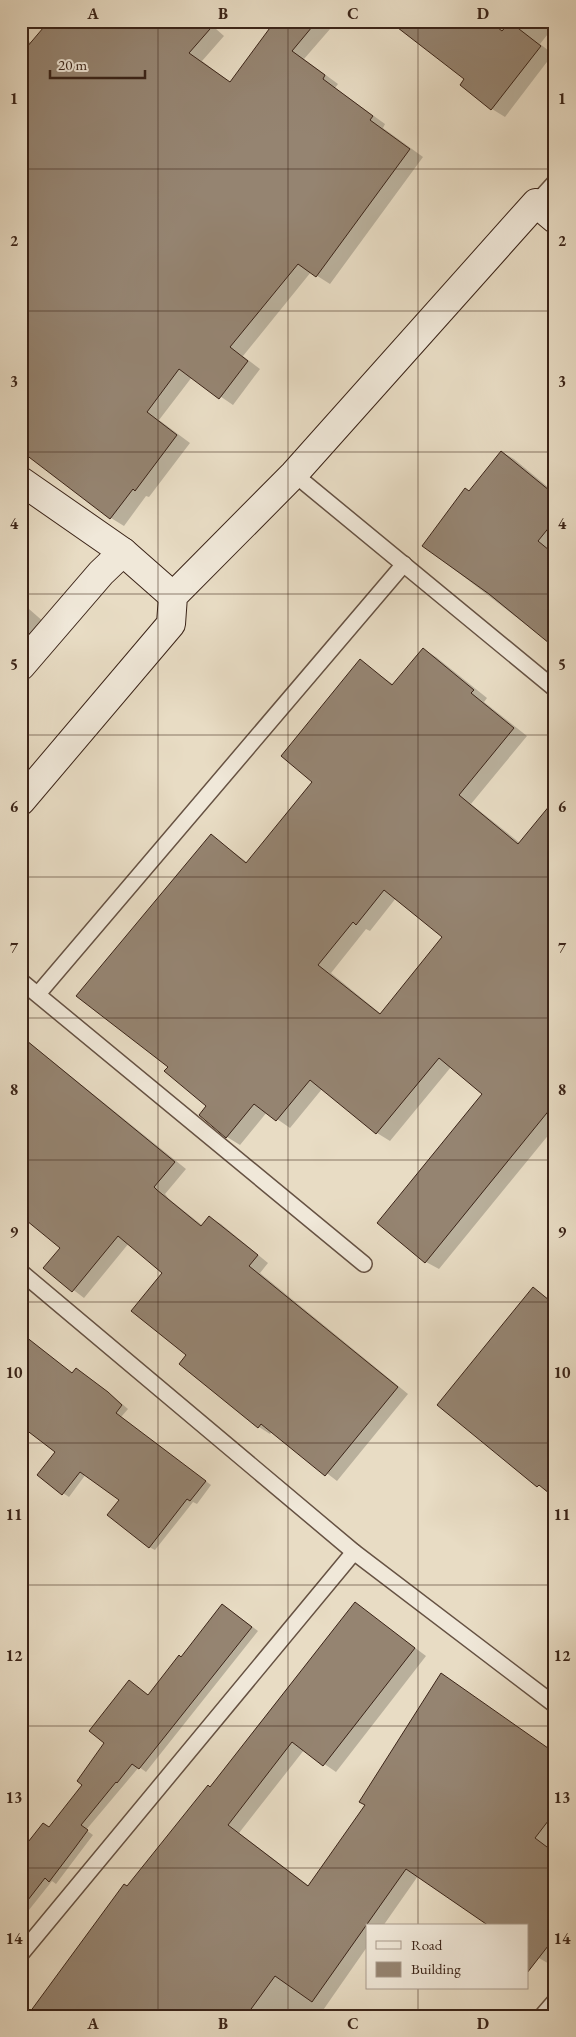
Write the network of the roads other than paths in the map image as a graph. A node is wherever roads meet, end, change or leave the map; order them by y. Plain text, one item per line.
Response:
1 (555, 182) edge
2 (546, 211) edge
3 (294, 474) junction
4 (21, 481) edge
5 (123, 552) junction
6 (404, 564) junction
7 (173, 596) junction
8 (21, 666) edge
9 (555, 689) edge
10 (21, 800) edge
11 (21, 981) edge
12 (38, 994) junction
13 (364, 1264) dead end
14 (21, 1272) edge
15 (354, 1552) junction
16 (555, 1705) edge
17 (21, 1954) edge
18 (555, 2001) edge
19 (542, 2016) edge

1 - 2 lane
2 - 3 street
3 - 6 lane
3 - 7 street
4 - 5 street
5 - 7 street
5 - 8 street
6 - 9 lane
6 - 12 lane
7 - 10 street
11 - 12 lane
12 - 13 lane
14 - 15 lane
15 - 16 lane
15 - 17 lane
18 - 19 lane

